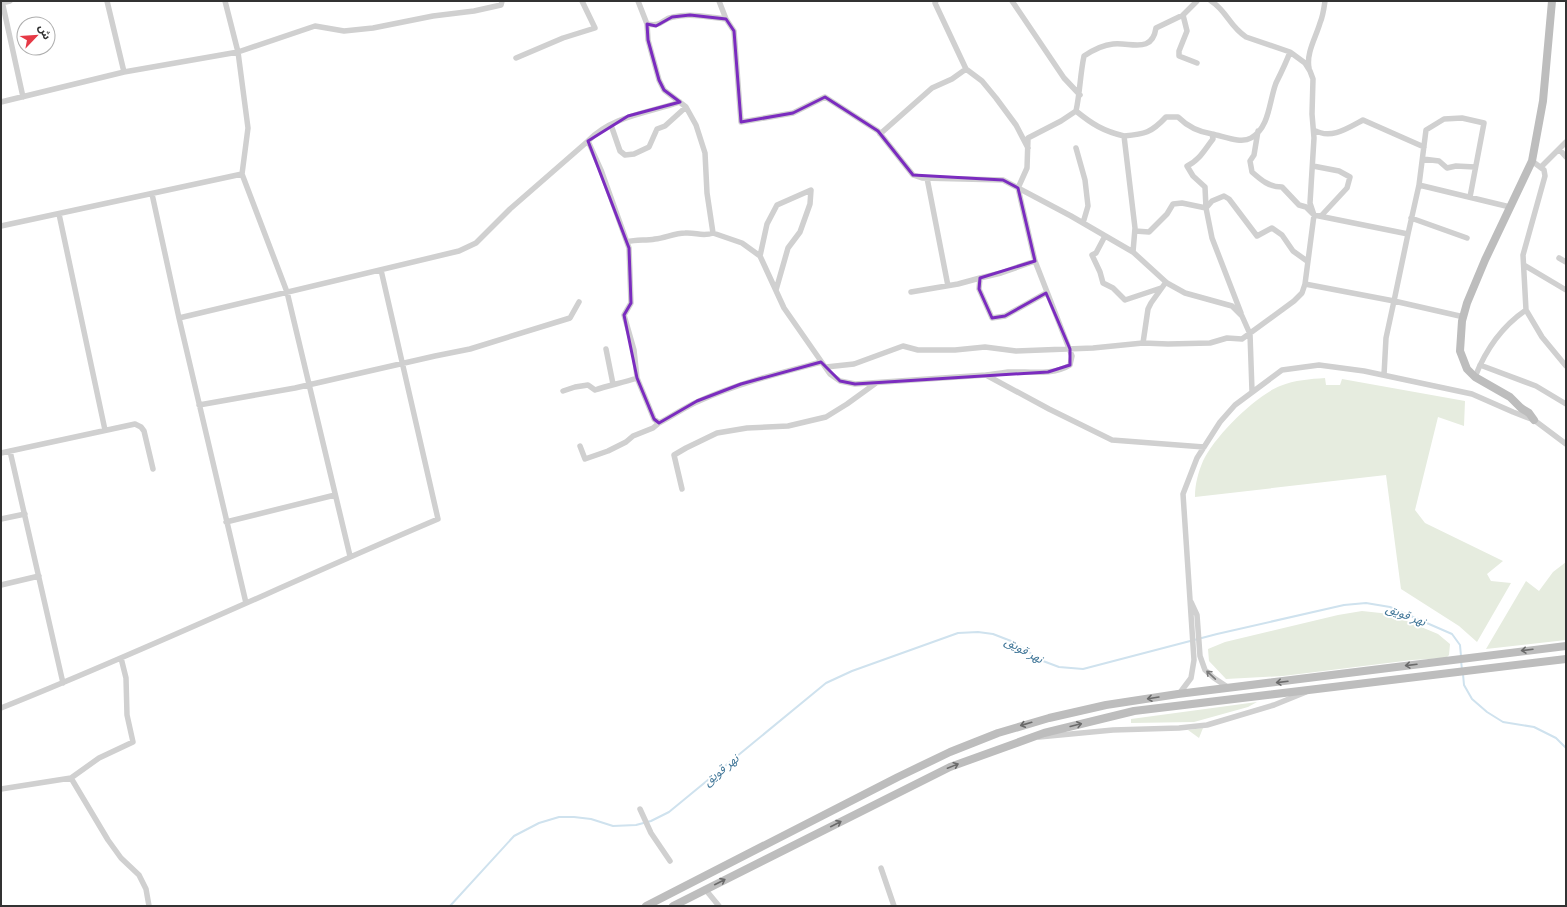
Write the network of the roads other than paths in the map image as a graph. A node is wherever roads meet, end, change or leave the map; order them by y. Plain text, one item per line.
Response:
1 (10, 1) edge
2 (108, 1) edge
3 (224, 1) edge
4 (502, 1) edge
5 (582, 1) edge
6 (638, 1) edge
7 (719, 1) edge
8 (936, 1) edge
9 (1012, 1) edge
10 (1197, 1) edge
11 (1211, 1) edge
12 (1325, 1) edge
13 (1552, 1) edge
14 (2, 2) edge
15 (1183, 15) junction
16 (726, 19) junction
17 (648, 24) junction
18 (238, 52) junction
19 (1290, 52) junction
20 (516, 58) dead end
21 (1197, 63) dead end
22 (966, 69) junction
23 (1310, 71) junction
24 (124, 72) junction
25 (1080, 96) junction
26 (23, 97) junction
27 (1, 102) edge
28 (680, 102) junction
29 (686, 107) junction
30 (1076, 111) junction
31 (611, 125) junction
32 (1314, 130) junction
33 (1258, 131) junction
34 (880, 134) junction
35 (1212, 134) junction
36 (1124, 136) junction
37 (588, 141) junction
38 (1566, 142) edge
39 (1424, 147) junction
40 (1028, 148) junction
41 (1076, 148) dead end
42 (1559, 150) junction
43 (1566, 157) edge
44 (1422, 159) junction
45 (1532, 161) junction
46 (1313, 166) junction
47 (1475, 167) junction
48 (1541, 167) junction
49 (242, 174) junction
50 (927, 178) junction
51 (1419, 185) junction
52 (1018, 188) junction
53 (152, 194) junction
54 (1470, 197) junction
55 (1510, 207) junction
56 (1206, 208) junction
57 (59, 214) junction
58 (1314, 215) junction
59 (1321, 216) junction
60 (1411, 218) junction
61 (1083, 223) junction
62 (1, 226) edge
63 (1135, 231) junction
64 (713, 233) junction
65 (1408, 234) junction
66 (1105, 236) junction
67 (1467, 238) dead end
68 (627, 242) junction
69 (1133, 252) junction
70 (760, 256) junction
71 (1558, 258) dead end
72 (1035, 261) junction
73 (1307, 261) junction
74 (1566, 262) edge
75 (1524, 265) junction
76 (381, 270) junction
77 (980, 278) junction
78 (1166, 282) junction
79 (1304, 284) junction
80 (948, 286) junction
81 (1162, 288) junction
82 (776, 290) junction
83 (1566, 290) edge
84 (287, 292) junction
85 (911, 292) dead end
86 (1046, 293) junction
87 (1394, 301) junction
88 (579, 302) dead end
89 (1526, 310) junction
90 (1242, 316) junction
91 (1464, 317) junction
92 (179, 318) junction
93 (1250, 334) junction
94 (1143, 343) junction
95 (1070, 349) junction
96 (606, 350) dead end
97 (821, 362) junction
98 (403, 364) junction
99 (1480, 365) junction
100 (1566, 366) edge
101 (826, 367) junction
102 (986, 375) junction
103 (1384, 375) junction
104 (1475, 377) junction
105 (637, 378) junction
106 (876, 383) junction
107 (613, 384) junction
108 (309, 385) junction
109 (563, 391) dead end
110 (1252, 391) junction
111 (1566, 404) edge
112 (199, 405) junction
113 (1534, 420) junction
114 (659, 423) junction
115 (105, 430) junction
116 (1566, 444) edge
117 (580, 446) dead end
118 (1204, 447) junction
119 (10, 451) junction
120 (1, 453) edge
121 (153, 469) dead end
122 (682, 489) dead end
123 (335, 495) junction
124 (25, 514) junction
125 (1, 519) edge
126 (226, 522) junction
127 (350, 556) junction
128 (39, 576) junction
129 (1, 585) edge
130 (246, 603) junction
131 (1194, 615) junction
132 (1566, 646) edge
133 (121, 658) junction
134 (1566, 659) edge
135 (63, 683) junction
136 (1230, 688) junction
137 (1313, 690) junction
138 (1178, 694) junction
139 (1, 708) edge
140 (1029, 738) junction
141 (71, 778) junction
142 (1, 789) edge
143 (641, 812) dead end
144 (670, 861) dead end
145 (881, 868) dead end
146 (705, 889) junction
147 (150, 906) edge
148 (646, 906) edge
149 (672, 906) edge
150 (719, 906) edge
151 (894, 906) edge

1 - 14 street
2 - 24 street
3 - 18 street
4 - 18 street
5 - 20 street
6 - 17 street
7 - 16 street
8 - 22 street
9 - 25 street
10 - 15 street
11 - 19 street
12 - 23 street
13 - 45 main road
14 - 26 street
15 - 21 street
15 - 25 street
16 - 17 street
16 - 34 street
17 - 28 street
18 - 24 street
18 - 49 street
19 - 23 street
19 - 33 street
22 - 34 street
22 - 40 street
23 - 32 street
24 - 26 street
25 - 30 street
26 - 27 street
28 - 29 street
28 - 31 street
29 - 31 street
29 - 64 street
30 - 36 street
30 - 40 street
31 - 37 street
32 - 39 street
32 - 46 street
33 - 35 street
33 - 58 street
34 - 50 street
35 - 36 street
35 - 56 street
36 - 63 street
37 - 68 street
37 - 76 street
38 - 42 street
39 - 44 street
39 - 47 street
40 - 52 street
41 - 61 street
42 - 43 street
42 - 48 street
44 - 47 street
44 - 51 street
45 - 48 street
45 - 55 main road
46 - 58 street
46 - 59 street
47 - 54 street
48 - 75 street
49 - 53 street
49 - 84 street
50 - 52 street
50 - 80 street
51 - 54 street
51 - 60 street
52 - 61 street
52 - 72 street
53 - 57 street
53 - 92 street
54 - 55 street
55 - 91 main road
56 - 63 street
56 - 73 street
56 - 90 street
57 - 62 street
57 - 115 street
58 - 59 street
58 - 73 street
59 - 65 street
60 - 65 street
60 - 67 street
61 - 66 street
63 - 69 street
64 - 68 street
64 - 70 street
65 - 87 street
66 - 69 street
66 - 81 street
68 - 105 street
69 - 78 street
70 - 82 street
70 - 82 street
71 - 74 street
72 - 77 street
72 - 86 street
73 - 79 street
75 - 83 street
75 - 89 street
76 - 84 street
76 - 98 street
77 - 80 street
77 - 86 street
78 - 81 street
78 - 90 street
79 - 87 street
79 - 93 street
80 - 85 street
81 - 94 street
82 - 97 street
84 - 92 street
84 - 108 street
86 - 95 street
87 - 91 street
87 - 103 street
88 - 98 street
89 - 99 street
89 - 100 street
90 - 93 street
91 - 104 main road
92 - 112 street
93 - 94 street
93 - 110 street
94 - 95 street
95 - 101 street
95 - 102 street
96 - 107 street
97 - 101 street
97 - 114 street
98 - 108 street
98 - 127 street
99 - 104 street
99 - 111 street
101 - 106 street
102 - 106 street
102 - 118 street
103 - 110 street
103 - 113 street
104 - 113 main road
105 - 107 street
105 - 114 street
106 - 122 street
107 - 109 street
108 - 112 street
108 - 123 street
110 - 118 street
112 - 126 street
113 - 116 street
114 - 117 street
115 - 119 street
115 - 121 street
118 - 131 street
119 - 120 street
119 - 124 street
123 - 126 street
123 - 127 street
124 - 125 street
124 - 128 street
126 - 130 street
127 - 130 street
128 - 129 street
128 - 135 street
130 - 133 street
136 -> 131 street
131 - 138 street
132 -> 136 main road
133 - 135 street
133 - 141 street
134 - 137 main road
135 - 139 street
136 - 138 main road
140 -> 137 main road
137 - 140 street
138 -> 148 main road
146 -> 140 main road
141 - 142 street
141 - 147 street
143 - 144 street
145 - 151 street
146 - 149 main road
146 - 150 street

